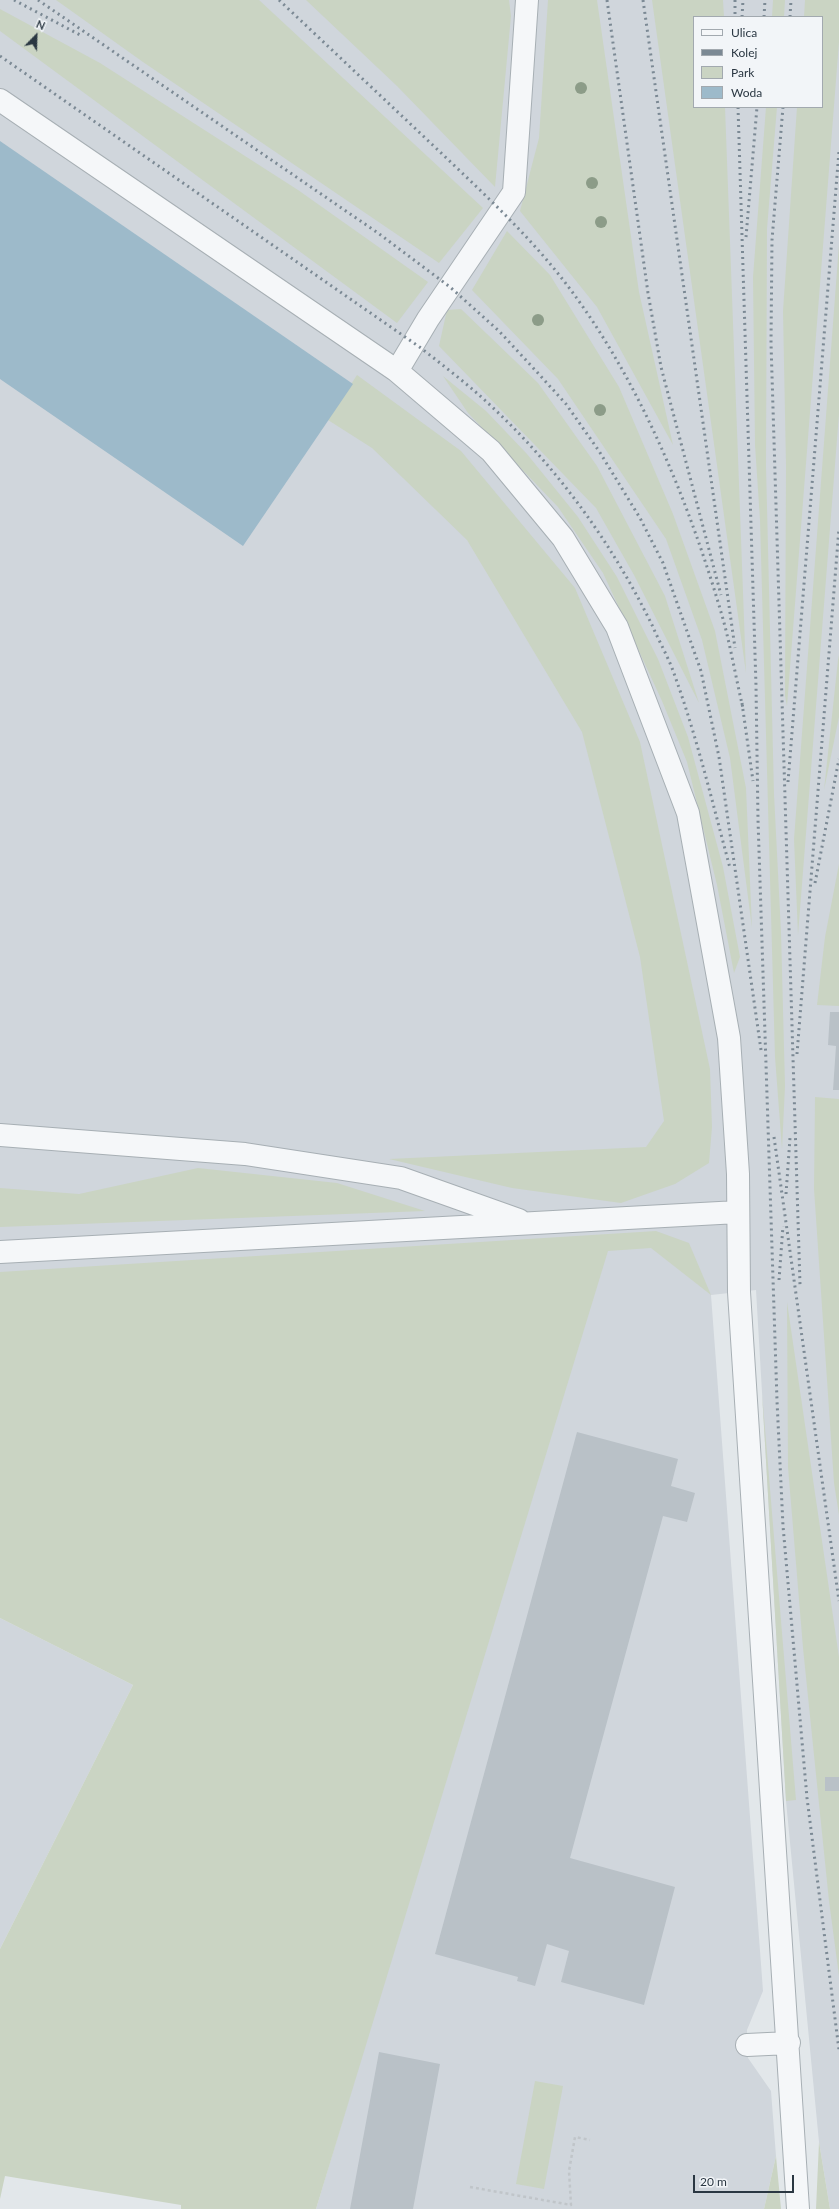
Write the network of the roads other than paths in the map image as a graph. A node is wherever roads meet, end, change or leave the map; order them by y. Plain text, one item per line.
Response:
1 (527, 0) edge
2 (0, 100) edge
3 (397, 371) junction
4 (0, 1134) edge
5 (738, 1212) junction
6 (528, 1224) junction
7 (0, 1252) edge
8 (789, 2043) junction
9 (747, 2045) dead end
10 (798, 2209) edge

1 - 3 lane
2 - 3 lane
3 - 5 lane
4 - 6 lane
5 - 6 lane
5 - 8 lane
6 - 7 lane
8 - 9 lane
8 - 10 lane

